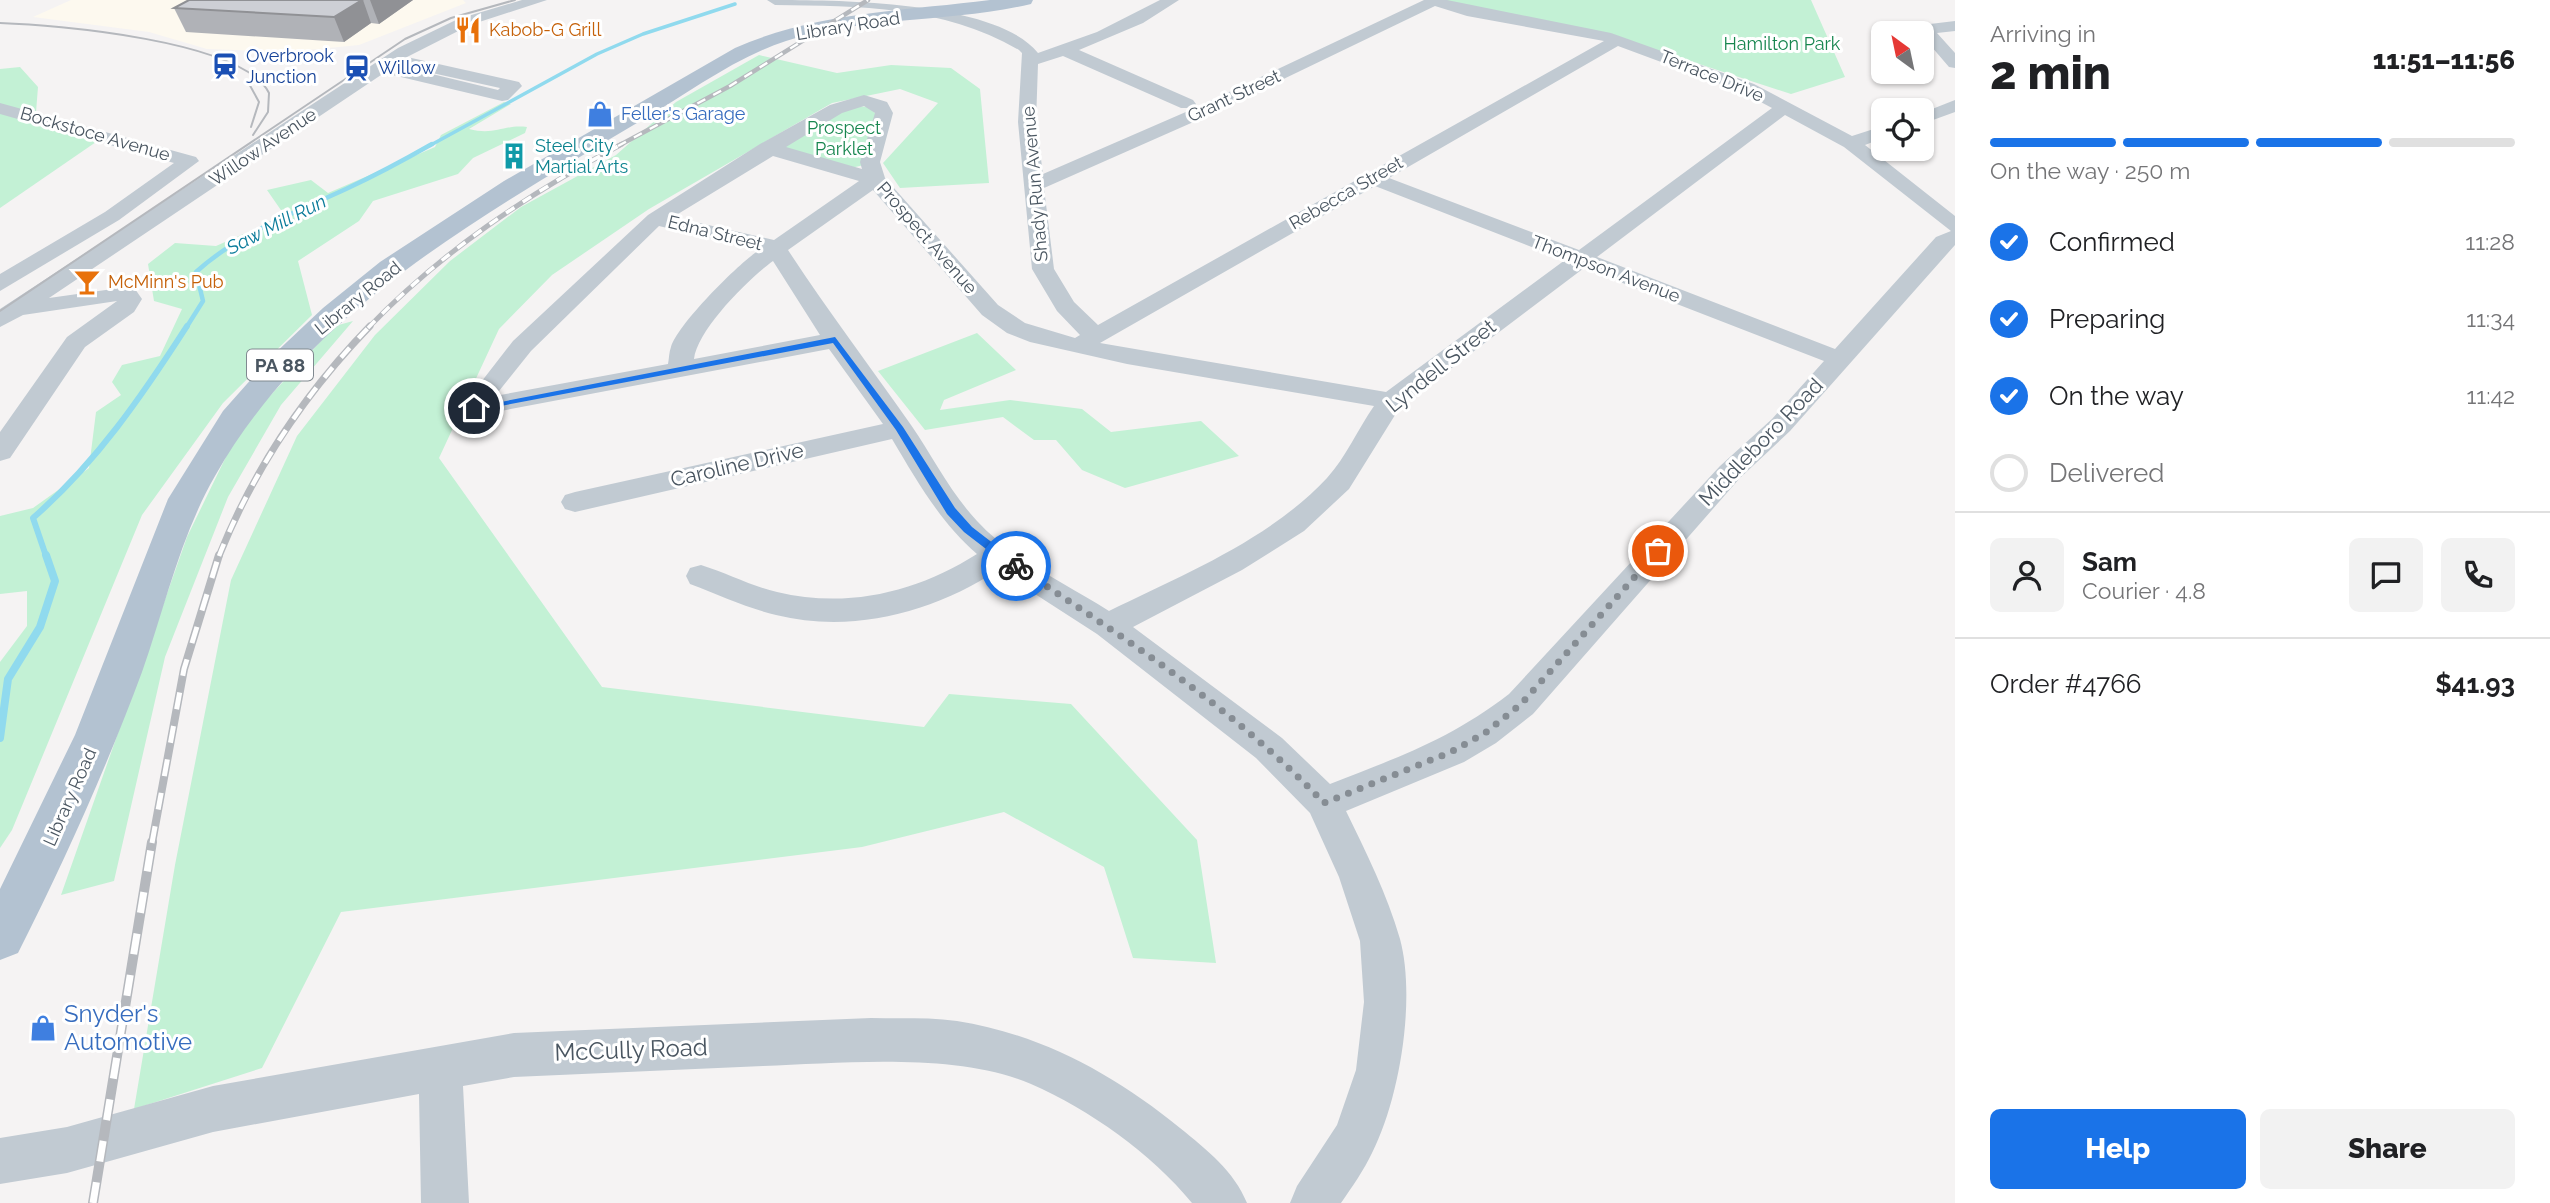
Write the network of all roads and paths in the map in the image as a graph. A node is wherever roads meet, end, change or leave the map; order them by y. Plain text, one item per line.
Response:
1 (539, 0) edge
2 (775, 0) edge
3 (1024, 0) edge
4 (1171, 0) edge
5 (1434, 1) edge
6 (960, 11) junction
7 (1955, 26) edge
8 (1616, 41) junction
9 (1065, 50) junction
10 (1029, 61) junction
11 (387, 63) junction
12 (1955, 63) edge
13 (1187, 104) dead end
14 (1955, 105) edge
15 (1786, 106) junction
16 (0, 108) edge
17 (1934, 114) edge
18 (1871, 136) edge
19 (1851, 143) junction
20 (767, 148) junction
21 (189, 161) joint
22 (1372, 178) junction
23 (875, 179) junction
24 (1032, 186) junction
25 (655, 219) junction
26 (1955, 226) edge
27 (1955, 237) edge
28 (775, 247) junction
29 (1580, 258) junction
30 (4, 278) edge
31 (9, 314) edge
32 (835, 340) junction
33 (1086, 341) junction
34 (1840, 359) junction
35 (680, 371) junction
36 (1391, 401) junction
37 (900, 429) junction
38 (0, 452) edge
39 (575, 502) dead end
40 (998, 555) junction
41 (701, 576) dead end
42 (1108, 626) junction
43 (1324, 803) junction
44 (0, 937) edge
45 (440, 1068) junction
46 (0, 1161) edge
47 (445, 1203) edge
48 (1223, 1203) edge
49 (1314, 1203) edge

1 - 11 street, Willow Avenue
2 - 6 street
3 - 6 main road, Library Road / PA 88
4 - 9 street
5 - 8 street, Terrace Drive
5 - 24 street, Grant Street
6 - 10 street
6 - 44 main road, Library Road / PA 88
7 - 12 street
8 - 15 street, Terrace Drive
8 - 22 street, Rebecca Street
9 - 10 street
9 - 13 street
10 - 24 street, Shady Run Avenue
11 - 11 street
11 - 31 street, Willow Avenue
14 - 17 street
15 - 19 street, Terrace Drive
15 - 29 street, Lyndell Street
16 - 21 street, Bockstoce Avenue
18 - 19 street
19 - 26 street, Terrace Drive
20 - 23 street
20 - 23 street, Prospect Avenue
20 - 25 street, Prospect Avenue
21 - 30 street, Willow Avenue
22 - 29 street, Thompson Avenue
22 - 33 street, Rebecca Street
23 - 28 street
23 - 33 street, Prospect Avenue
24 - 33 street, Shady Run Avenue
25 - 28 street, Edna Street
25 - 35 street, Prospect Avenue
27 - 34 street, Middleboro Road
28 - 32 street
28 - 35 street
29 - 34 street, Thompson Avenue
29 - 36 street, Lyndell Street
31 - 38 street
32 - 35 street
32 - 37 street
33 - 36 street, Prospect Avenue
34 - 43 street, Middleboro Road
36 - 42 street, Lyndell Street
37 - 39 street, Caroline Drive
37 - 40 street
40 - 41 street
40 - 42 street
42 - 43 street
43 - 49 street
45 - 46 street, McCully Road
45 - 47 street
45 - 48 street, McCully Road

